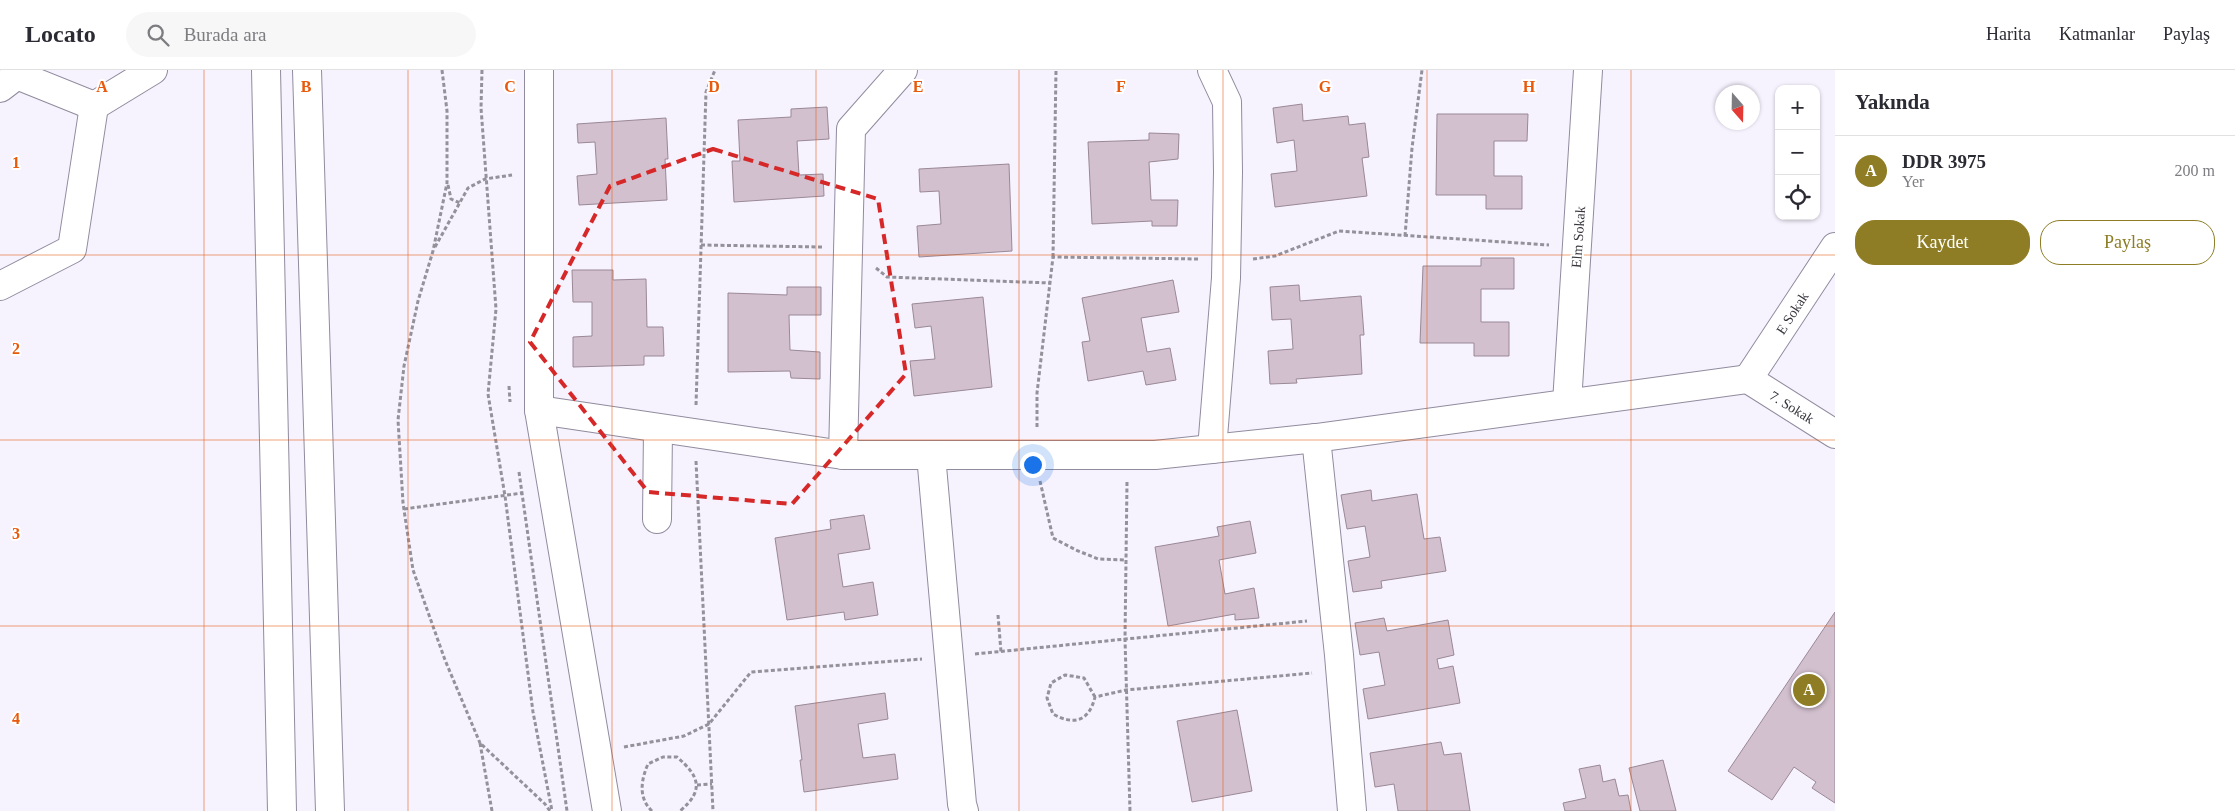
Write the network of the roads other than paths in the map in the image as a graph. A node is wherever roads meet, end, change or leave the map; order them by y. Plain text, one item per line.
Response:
1 (153, 70) edge
2 (266, 70) edge
3 (308, 70) edge
4 (539, 70) edge
5 (903, 70) edge
6 (1212, 70) edge
7 (1588, 70) edge
8 (0, 88) edge
9 (94, 106) junction
10 (1835, 246) edge
11 (0, 286) edge
12 (1748, 379) junction
13 (1568, 403) junction
14 (539, 410) junction
15 (658, 429) junction
16 (1835, 434) edge
17 (1316, 438) junction
18 (1212, 449) junction
19 (843, 455) junction
20 (931, 455) junction
21 (657, 519) dead end
22 (282, 811) edge
23 (330, 811) edge
24 (607, 811) edge
25 (964, 811) edge
26 (1352, 811) edge

1 - 9 street
2 - 22 street
3 - 23 street
4 - 14 street
5 - 19 street
6 - 18 street
7 - 13 street, Elm Sokak
8 - 9 street
9 - 11 street
10 - 12 street, E Sokak
12 - 13 street
12 - 16 street, 7. Sokak
13 - 17 street
14 - 15 street
14 - 24 street
15 - 19 street
15 - 21 street
17 - 18 street
17 - 26 street
18 - 20 street
19 - 20 street
20 - 25 street

